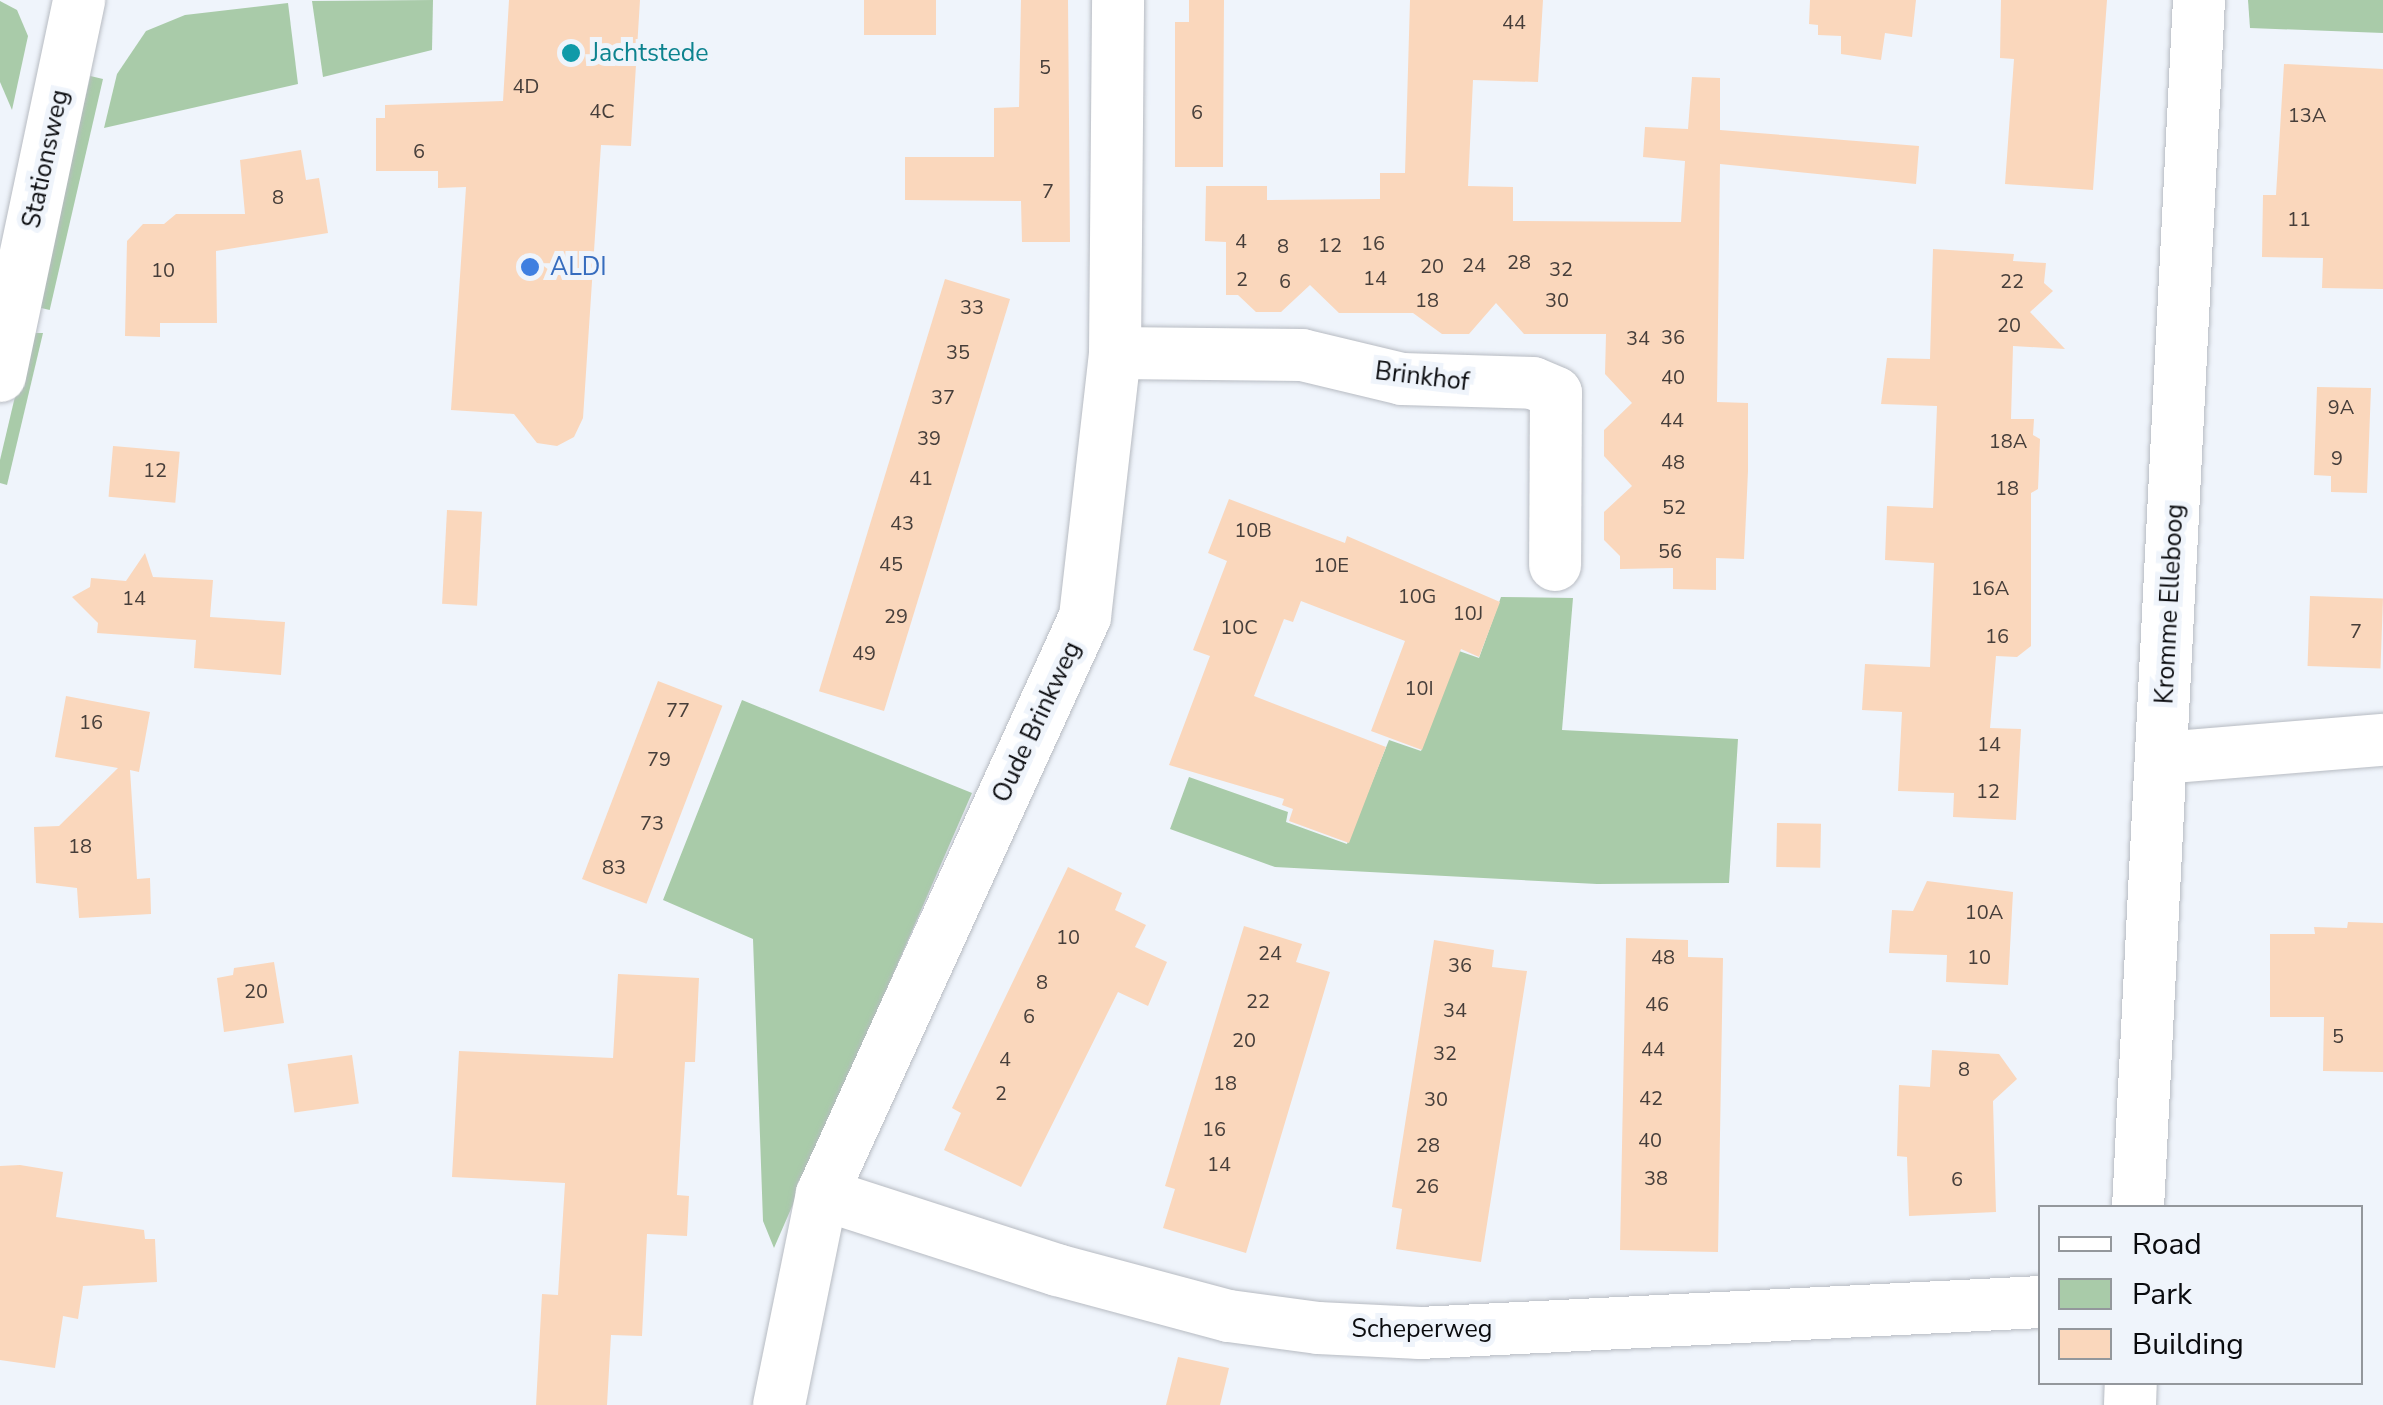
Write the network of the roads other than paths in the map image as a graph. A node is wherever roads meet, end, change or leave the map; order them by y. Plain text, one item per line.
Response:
1 (79, 0) edge
2 (1118, 0) edge
3 (2200, 0) edge
4 (1116, 353) junction
5 (0, 376) edge
6 (1555, 565) dead end
7 (2383, 740) edge
8 (2162, 758) junction
9 (822, 1194) junction
10 (2138, 1205) edge
11 (2038, 1302) edge
12 (779, 1405) edge

1 - 5 street, Stationsweg
2 - 4 street, Oude Brinkweg
3 - 8 street, Kromme Elleboog
4 - 6 street, Brinkhof
4 - 9 street, Oude Brinkweg
7 - 8 street
8 - 10 street, Kromme Elleboog
9 - 11 street, Scheperweg
9 - 12 street, Oude Brinkweg

